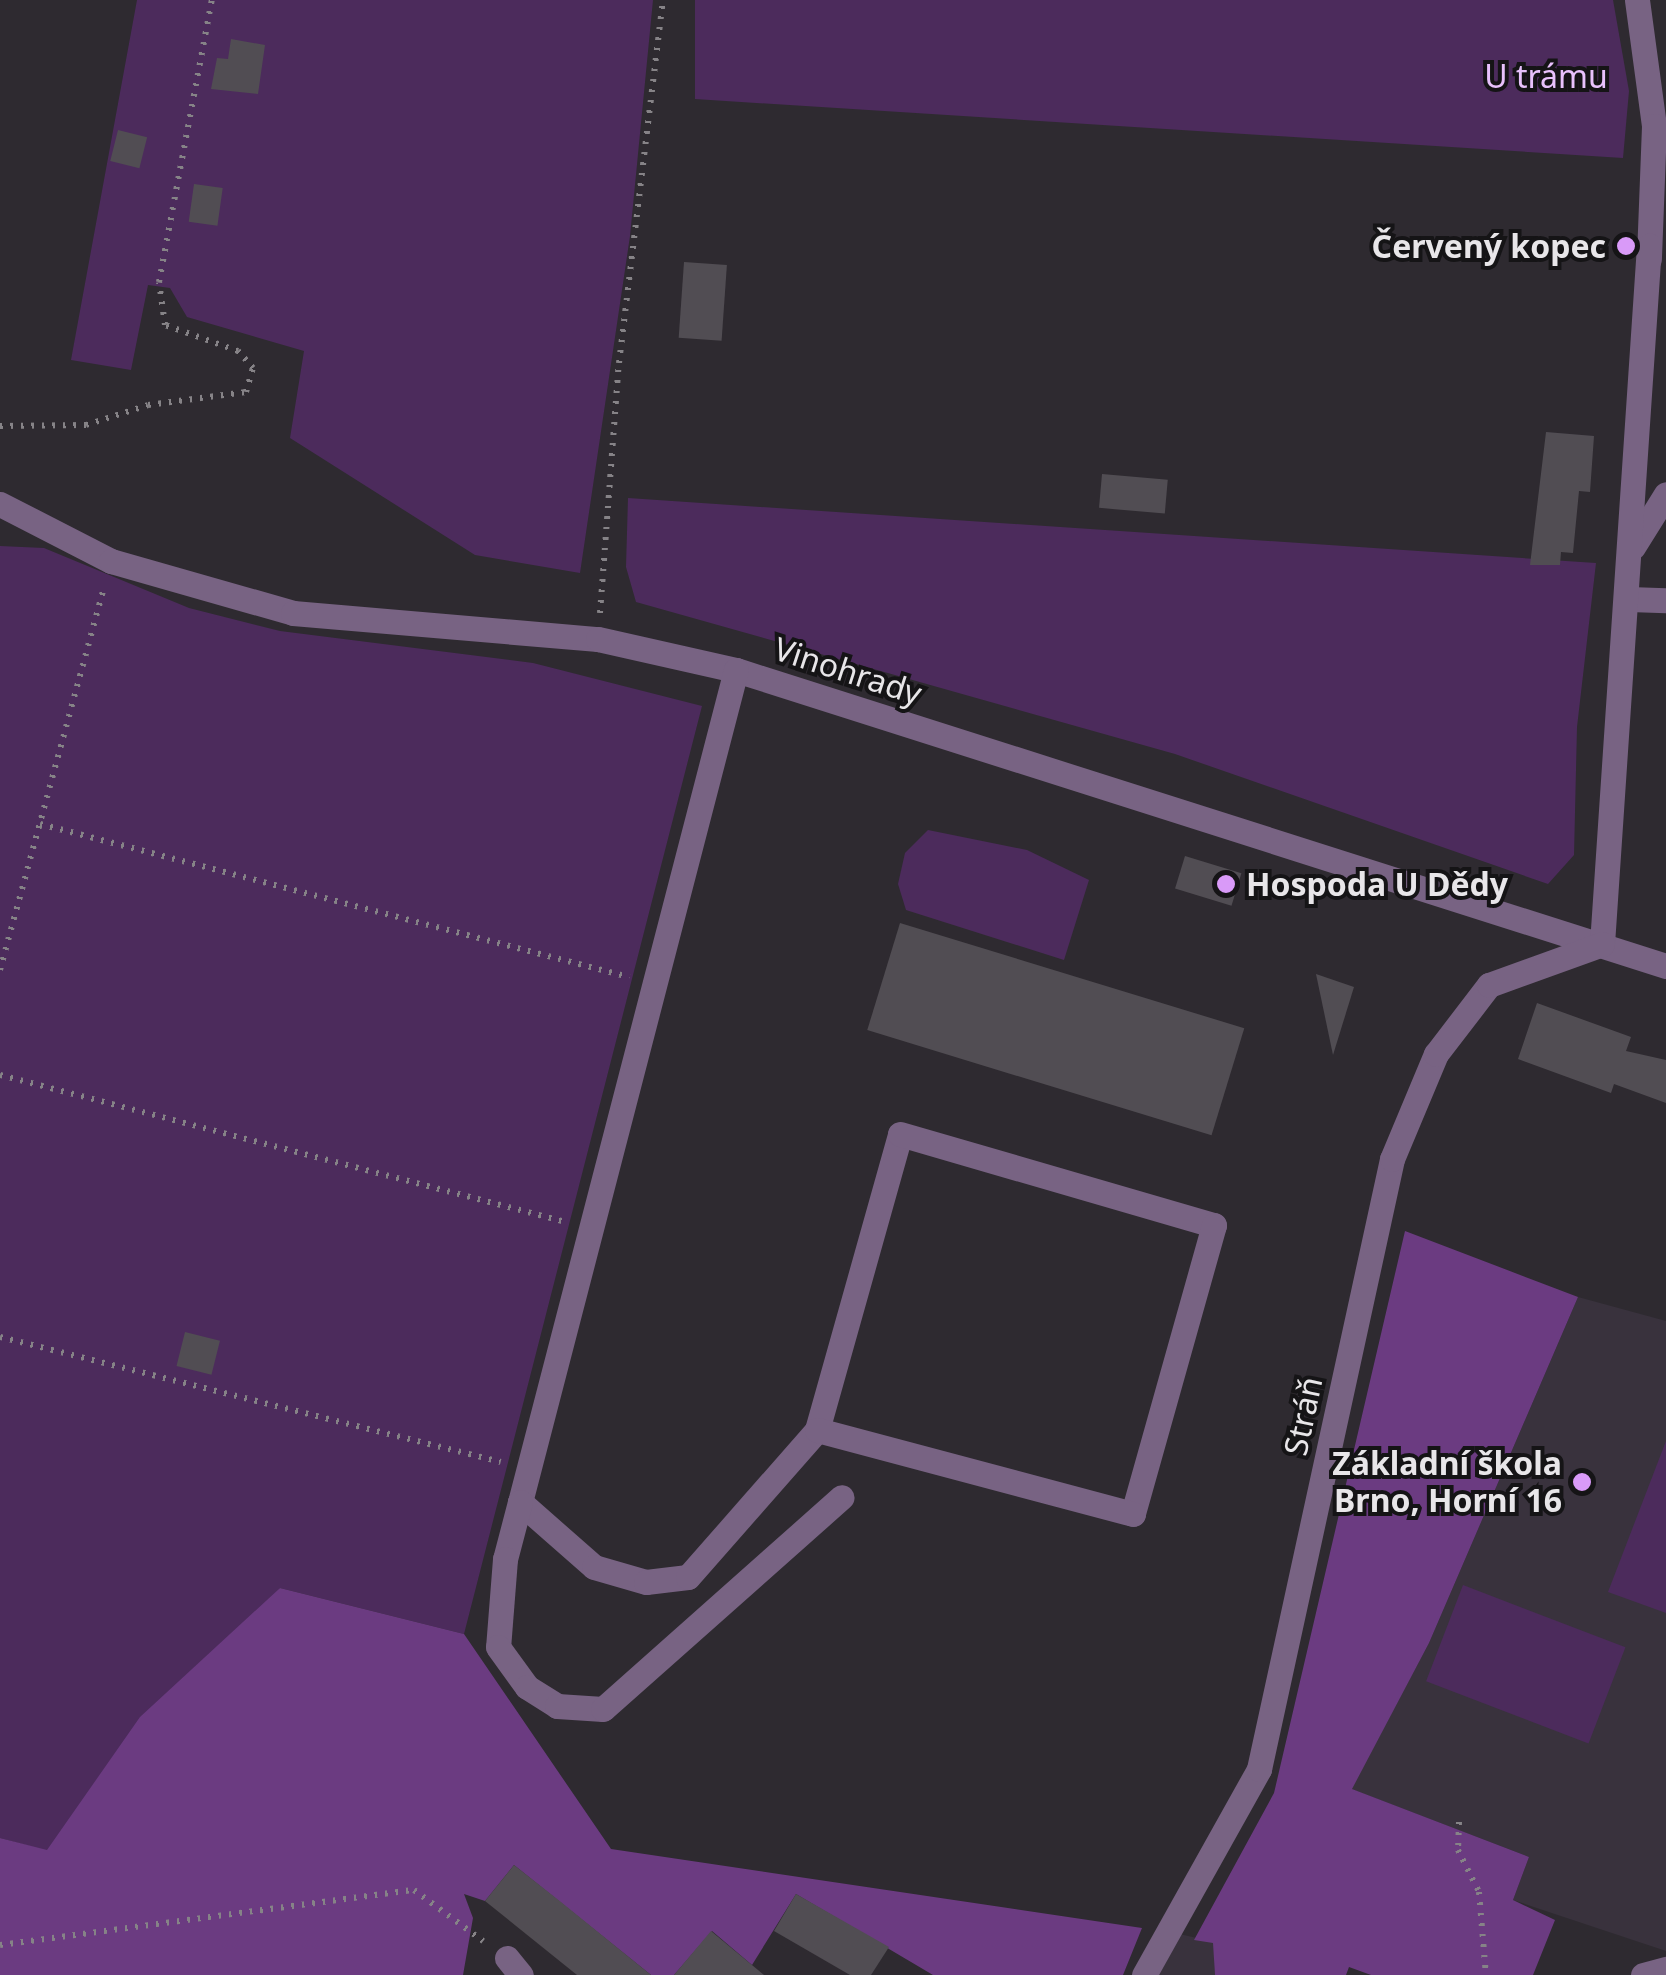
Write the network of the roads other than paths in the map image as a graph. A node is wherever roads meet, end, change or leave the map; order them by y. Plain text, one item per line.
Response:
1 (1638, 0) edge
2 (1654, 126) junction
3 (1666, 152) edge
4 (1666, 494) edge
5 (0, 504) edge
6 (1630, 552) junction
7 (1629, 599) junction
8 (1666, 600) edge
9 (736, 670) junction
10 (1602, 944) junction
11 (1666, 966) edge
12 (817, 1430) junction
13 (842, 1497) dead end
14 (520, 1502) junction
15 (1666, 1969) edge
16 (1144, 1975) edge
17 (1643, 1975) edge

1 - 2 street
2 - 3 street
2 - 6 street
4 - 6 street
5 - 9 street, Vinohrady
6 - 7 street
7 - 8 street
7 - 10 street
9 - 10 street, Vinohrady
9 - 14 street
10 - 11 street, Vinohrady
10 - 16 street, Stráň
12 - 12 street
12 - 14 street
13 - 14 street
15 - 17 street

